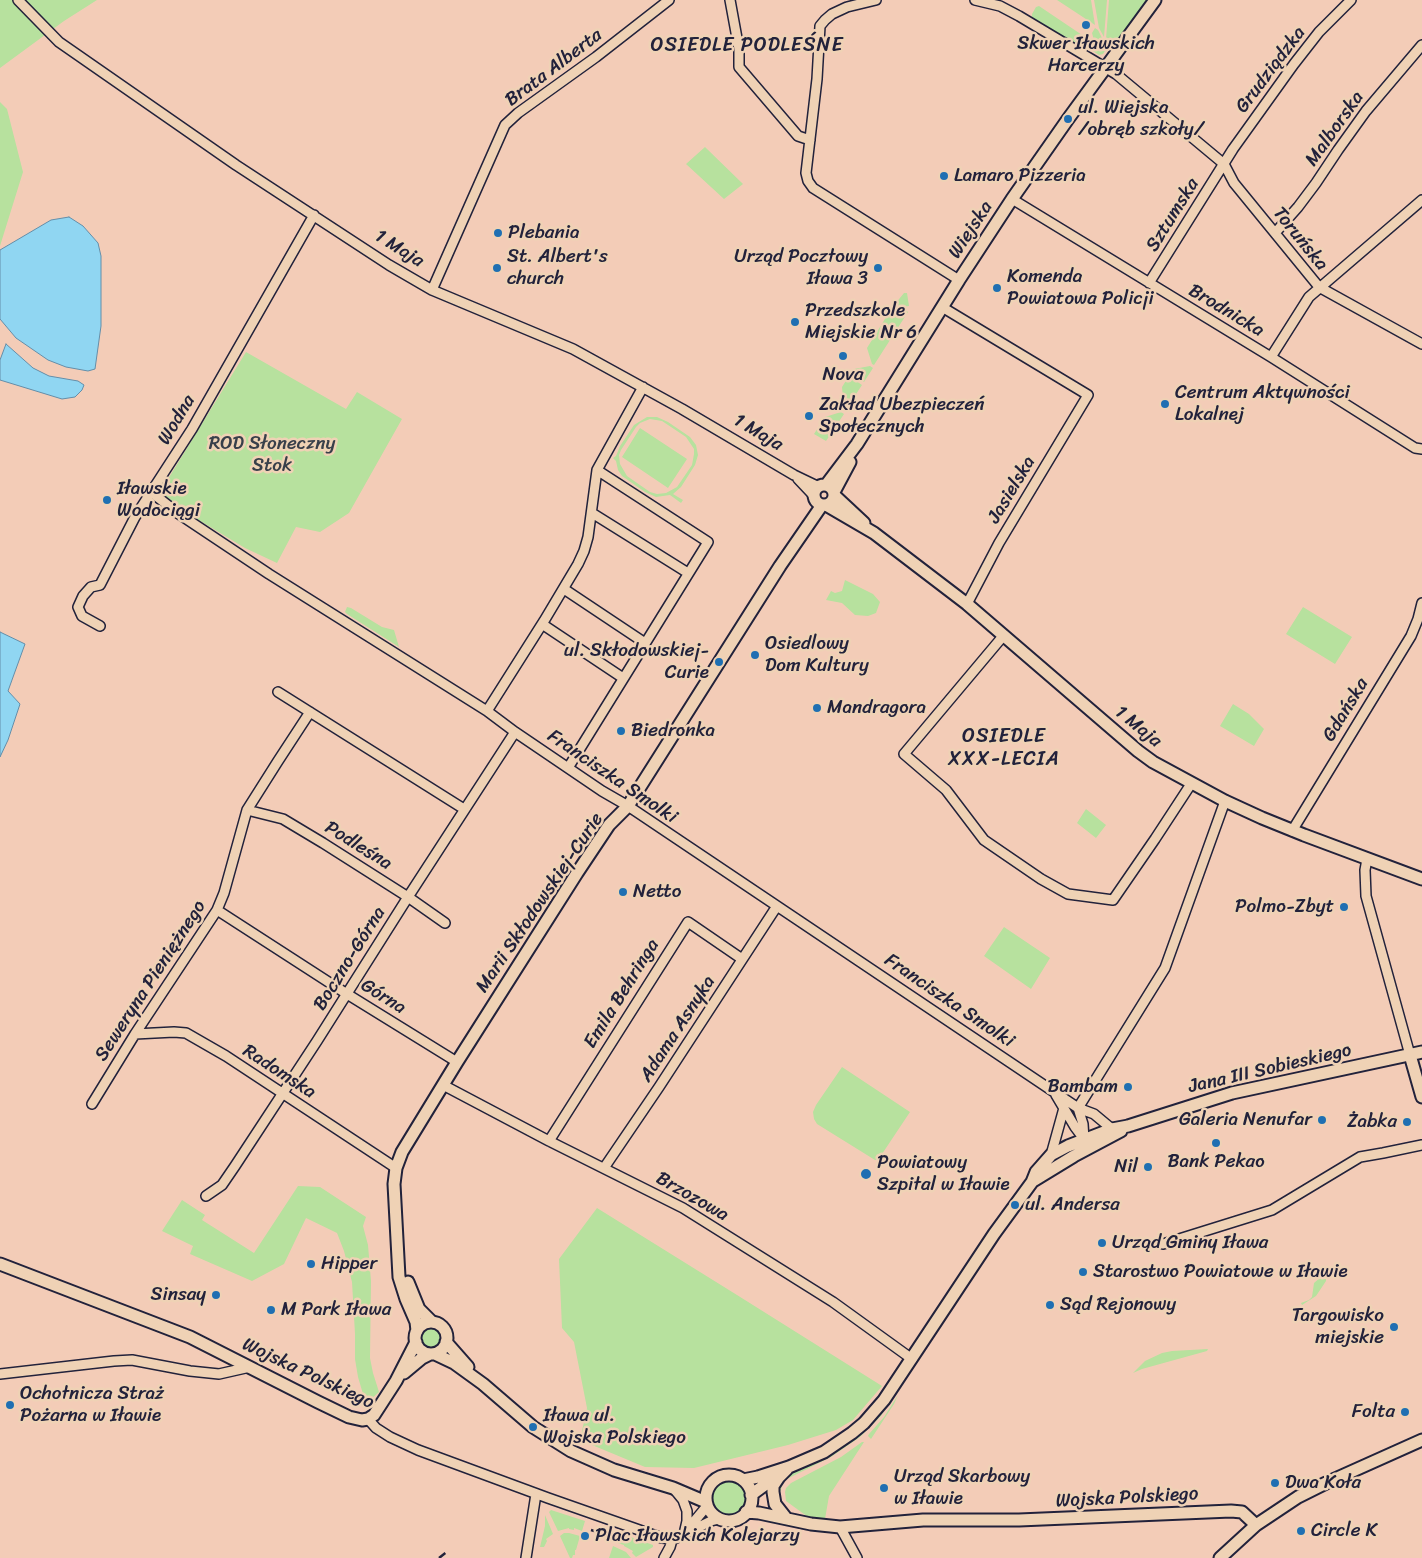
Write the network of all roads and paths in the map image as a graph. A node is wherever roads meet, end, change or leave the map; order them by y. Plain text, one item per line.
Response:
1 (18, 0) edge
2 (669, 0) edge
3 (730, 0) edge
4 (876, 0) edge
5 (975, 0) edge
6 (1155, 0) edge
7 (1351, 0) edge
8 (1422, 45) edge
9 (1106, 67) junction
10 (810, 140) junction
11 (1224, 164) junction
12 (1012, 199) junction
13 (1422, 200) edge
14 (314, 215) junction
15 (1275, 233) junction
16 (959, 280) junction
17 (1149, 283) junction
18 (1319, 287) junction
19 (432, 290) junction
20 (942, 307) junction
21 (1422, 344) edge
22 (1270, 357) junction
23 (643, 387) junction
24 (1422, 448) edge
25 (596, 470) junction
26 (151, 492) junction
27 (824, 496) junction
28 (592, 513) junction
29 (688, 573) junction
30 (564, 589) junction
31 (1422, 603) edge
32 (967, 604) junction
33 (542, 624) junction
34 (100, 626) dead end
35 (1004, 635) junction
36 (645, 644) junction
37 (623, 678) junction
38 (278, 692) dead end
39 (487, 711) junction
40 (310, 712) junction
41 (515, 732) junction
42 (568, 768) junction
43 (1191, 784) junction
44 (1225, 801) junction
45 (628, 806) junction
46 (464, 809) junction
47 (247, 810) junction
48 (1292, 830) junction
49 (1367, 859) junction
50 (1422, 879) edge
51 (408, 897) junction
52 (776, 906) junction
53 (217, 910) junction
54 (444, 923) dead end
55 (742, 959) junction
56 (347, 994) junction
57 (135, 1034) junction
58 (1422, 1052) edge
59 (1410, 1055) junction
60 (457, 1062) junction
61 (443, 1085) junction
62 (1053, 1091) junction
63 (283, 1094) junction
64 (1422, 1097) edge
65 (92, 1104) dead end
66 (1064, 1108) junction
67 (1078, 1108) junction
68 (1128, 1126) junction
69 (1112, 1128) junction
70 (550, 1141) junction
71 (1086, 1143) junction
72 (1422, 1145) edge
73 (1051, 1155) junction
74 (396, 1168) junction
75 (604, 1168) junction
76 (1032, 1182) junction
77 (206, 1196) dead end
78 (1163, 1244) dead end
79 (398, 1252) junction
80 (0, 1264) edge
81 (432, 1322) junction
82 (416, 1336) junction
83 (446, 1342) junction
84 (432, 1354) junction
85 (912, 1359) junction
86 (250, 1366) junction
87 (0, 1374) edge
88 (396, 1381) junction
89 (483, 1384) junction
90 (368, 1419) junction
91 (1422, 1440) edge
92 (789, 1467) junction
93 (744, 1480) junction
94 (673, 1488) junction
95 (708, 1488) junction
96 (536, 1494) junction
97 (751, 1497) junction
98 (707, 1504) junction
99 (746, 1512) junction
100 (786, 1518) junction
101 (719, 1519) junction
102 (1256, 1525) junction
103 (840, 1527) junction
104 (684, 1534) junction
105 (672, 1540) junction
106 (526, 1558) edge
107 (664, 1558) edge
108 (857, 1558) edge
109 (1220, 1558) edge

1 - 14 street, 1 Maja
2 - 19 street, Brata Alberta
3 - 10 street
4 - 10 street
5 - 9 street
6 - 9 street
7 - 11 street, Grudziądzka
8 - 15 street, Malborska
9 - 11 street
9 - 12 street, Wiejska
10 - 16 street
11 - 15 street, Toruńska
11 - 17 street, Sztumska
12 - 16 street, Wiejska
12 - 17 street, Brodnicka
13 - 18 street
14 - 19 street, 1 Maja
14 - 26 street, Wodna
15 - 18 street, Toruńska
16 - 20 street, Wiejska
17 - 22 street, Brodnicka
18 - 21 street, Toruńska
18 - 22 street
19 - 23 street, 1 Maja
20 - 27 street, Wiejska
20 - 32 street, Jasielska
22 - 24 street, Brodnicka
23 - 25 street
23 - 27 street, 1 Maja
25 - 28 street
25 - 29 street
26 - 34 street, Wodna
26 - 39 street, Franciszka Smolki
27 - 32 street, 1 Maja
27 - 45 street, Marii Skłodowskiej-Curie
28 - 29 street
28 - 30 street
29 - 36 street
30 - 33 street
30 - 36 street
31 - 48 street, Gdańska
32 - 35 street, 1 Maja
33 - 37 street
33 - 39 street
35 - 43 street, 1 Maja
35 - 43 street
36 - 37 street
37 - 42 street
38 - 40 street
39 - 41 street, Franciszka Smolki
40 - 46 street
40 - 47 street, Seweryna Pieniężnego
41 - 42 street, Franciszka Smolki
41 - 46 street, Boczno-Górna
42 - 45 street, Franciszka Smolki
43 - 44 street, 1 Maja
44 - 48 street, 1 Maja
44 - 67 street
45 - 52 street, Franciszka Smolki
45 - 60 street, Marii Skłodowskiej-Curie
46 - 51 street, Boczno-Górna
47 - 51 street, Podleśna
47 - 53 street, Seweryna Pieniężnego
48 - 49 street, 1 Maja
49 - 50 street, 1 Maja
49 - 59 street
51 - 54 street, Podleśna
51 - 56 street, Boczno-Górna
52 - 55 street, Adama Asnyka
52 - 62 street, Franciszka Smolki
53 - 56 street, Górna
53 - 57 street, Seweryna Pieniężnego
55 - 70 street, Emila Behringa
55 - 75 street, Adama Asnyka
56 - 60 street, Górna
56 - 63 street, Boczno-Górna
57 - 63 street, Radomska
57 - 65 street, Seweryna Pieniężnego
58 - 59 street, Jana III Sobieskiego
59 - 64 street
59 - 68 street, Jana III Sobieskiego
60 - 61 street, Marii Skłodowskiej-Curie
61 - 70 street, Brzozowa
61 - 74 street, Marii Skłodowskiej-Curie
62 - 66 street, Franciszka Smolki
62 - 67 street, Franciszka Smolki
63 - 74 street, Radomska
63 - 77 street, Boczno-Górna
66 - 71 street, Franciszka Smolki
66 - 73 street
67 - 69 street, Franciszka Smolki
67 - 71 street
68 - 69 street, Jana III Sobieskiego
68 - 71 street, Jana III Sobieskiego
69 - 71 street, Jana III Sobieskiego
70 - 75 street, Brzozowa
71 - 73 street
71 - 76 street
72 - 78 street
73 - 76 street
74 - 79 street, Marii Skłodowskiej-Curie
75 - 85 street, Brzozowa
76 - 85 street
79 - 81 street, Marii Skłodowskiej-Curie
79 - 82 street, Marii Skłodowskiej-Curie
80 - 86 street, Wojska Polskiego
81 - 82 street
81 - 83 street
82 - 84 street
82 - 88 street
83 - 84 street
83 - 89 street
84 - 88 street
84 - 89 street
85 - 92 street
86 - 87 street
86 - 90 street, Wojska Polskiego
88 - 90 street
89 - 94 street
90 - 96 street, Wojska Polskiego
91 - 102 street
92 - 93 street
92 - 97 street
92 - 100 street
93 - 95 street
93 - 97 street
94 - 95 street
94 - 98 street
94 - 104 street
95 - 98 street
96 - 105 street, Wojska Polskiego
96 - 106 street
97 - 99 street
97 - 100 street, Wojska Polskiego
98 - 101 street
98 - 104 street
99 - 100 street, Wojska Polskiego
99 - 101 street
100 - 103 street, Wojska Polskiego
101 - 104 street
102 - 103 street, Wojska Polskiego
102 - 109 street
103 - 108 street
104 - 105 street
105 - 107 street

